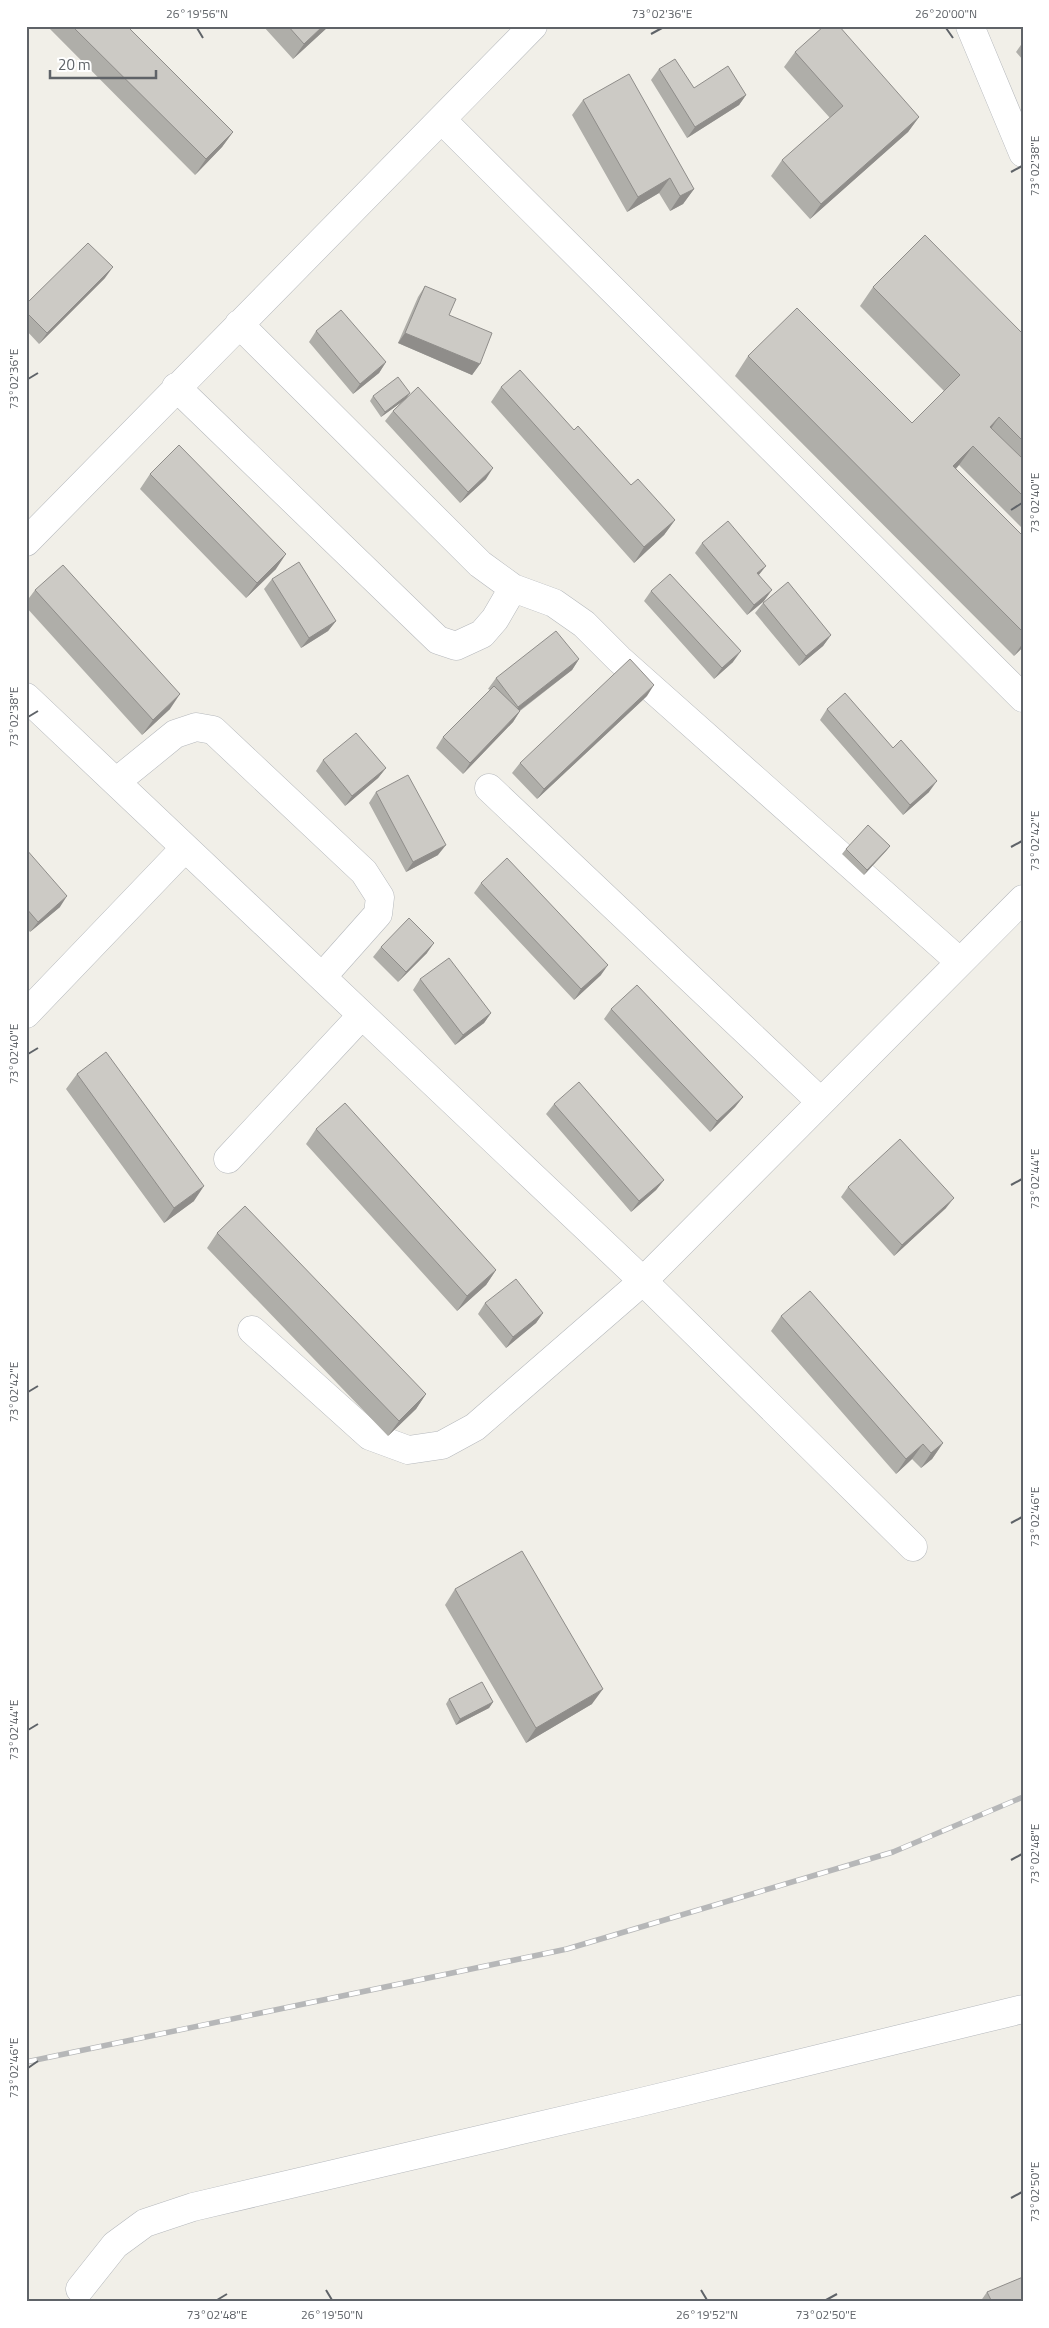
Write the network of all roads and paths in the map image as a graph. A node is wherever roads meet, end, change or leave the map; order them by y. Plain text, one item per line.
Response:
1 (533, 26) edge
2 (970, 26) edge
3 (442, 120) junction
4 (1023, 153) edge
5 (238, 324) junction
6 (176, 388) junction
7 (26, 542) edge
8 (513, 588) junction
9 (26, 697) edge
10 (1023, 698) edge
11 (116, 782) junction
12 (489, 788) dead end
13 (185, 848) junction
14 (1023, 898) edge
15 (960, 962) junction
16 (322, 977) junction
17 (26, 1014) edge
18 (362, 1015) junction
19 (821, 1102) junction
20 (228, 1159) dead end
21 (643, 1281) junction
22 (252, 1330) dead end
23 (913, 1547) dead end
24 (1023, 2009) edge
25 (80, 2289) dead end

1 - 3 street
2 - 4 street
3 - 5 street
3 - 10 street
5 - 6 street
5 - 8 street
6 - 7 street
6 - 8 street
8 - 15 street
9 - 11 street
11 - 13 street
11 - 16 street
12 - 19 street
13 - 16 street
13 - 17 street
14 - 15 street
15 - 19 street
16 - 18 street
18 - 20 street
18 - 21 street
19 - 21 street
21 - 22 street
21 - 23 street
24 - 25 street

